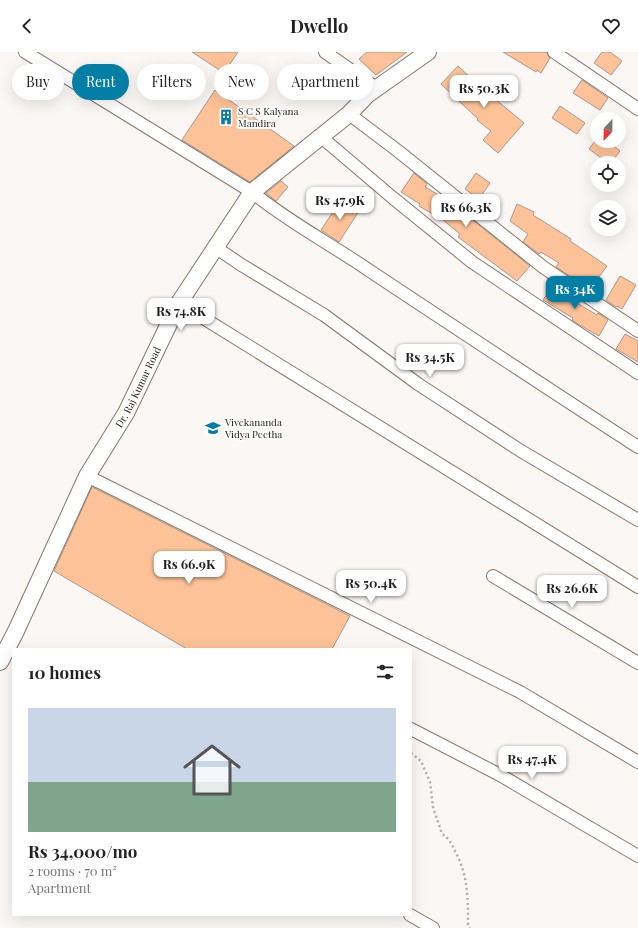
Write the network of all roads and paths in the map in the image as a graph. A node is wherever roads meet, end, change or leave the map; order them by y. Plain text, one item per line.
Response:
1 (26, 52) edge
2 (325, 52) edge
3 (428, 52) edge
4 (554, 52) edge
5 (376, 88) junction
6 (638, 109) edge
7 (349, 114) junction
8 (320, 136) junction
9 (252, 192) junction
10 (215, 247) junction
11 (179, 303) junction
12 (638, 331) edge
13 (638, 373) edge
14 (638, 447) edge
15 (87, 476) junction
16 (638, 520) edge
17 (493, 576) dead end
18 (638, 587) edge
19 (0, 662) edge
20 (638, 663) edge
21 (412, 730) edge
22 (412, 754) edge
23 (638, 762) edge
24 (638, 856) edge
25 (412, 916) edge
26 (433, 928) edge
27 (470, 928) edge

1 - 9 street
2 - 5 street
3 - 5 street, Dr. Raj Kumar Road
4 - 6 street
5 - 7 street, Dr. Raj Kumar Road
7 - 8 street, Dr. Raj Kumar Road
7 - 12 street
8 - 9 street, Dr. Raj Kumar Road
8 - 13 street
9 - 10 street, Dr. Raj Kumar Road
9 - 14 street
10 - 11 street, Dr. Raj Kumar Road
10 - 16 street
11 - 15 street, Dr. Raj Kumar Road
11 - 18 street
15 - 19 street, Dr. Raj Kumar Road
15 - 23 street
17 - 20 street
21 - 24 street
22 - 27 path
25 - 26 street

